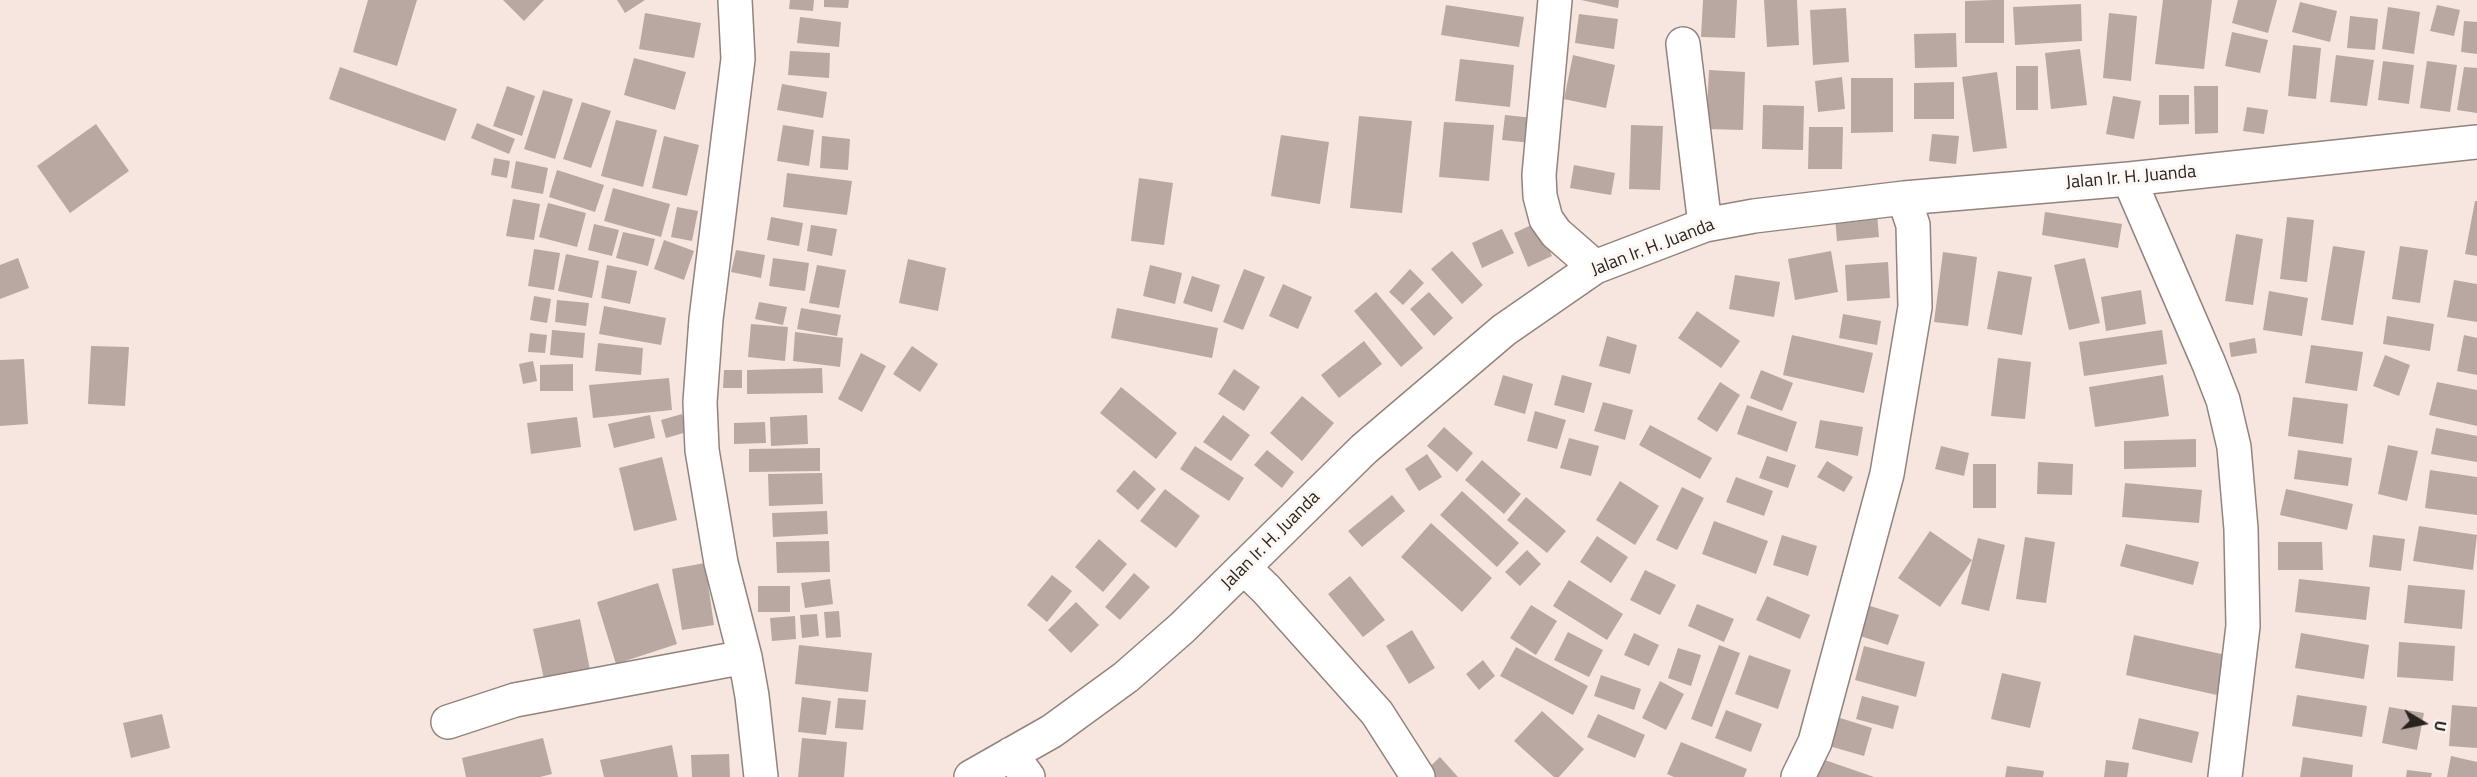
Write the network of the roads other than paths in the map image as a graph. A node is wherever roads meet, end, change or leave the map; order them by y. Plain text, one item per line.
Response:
1 (735, 0) edge
2 (1555, 0) edge
3 (1683, 44) dead end
4 (2477, 142) edge
5 (2129, 179) junction
6 (1904, 198) junction
7 (1705, 225) junction
8 (1595, 267) junction
9 (1244, 568) junction
10 (745, 657) junction
11 (448, 722) dead end
12 (1020, 765) edge
13 (761, 777) edge
14 (971, 777) edge
15 (1418, 777) edge
16 (1798, 777) edge
17 (2225, 777) edge

1 - 10 street
2 - 8 street
3 - 7 street
4 - 5 street, Jalan Ir. H. Juanda
5 - 6 street, Jalan Ir. H. Juanda
5 - 17 street
6 - 7 street, Jalan Ir. H. Juanda
6 - 16 street
7 - 8 street, Jalan Ir. H. Juanda
8 - 9 street, Jalan Ir. H. Juanda
9 - 12 street, Jalan Ir. H. Juanda
9 - 15 street
10 - 11 street
10 - 13 street
12 - 14 street, Jalan Ir. H. Juanda

